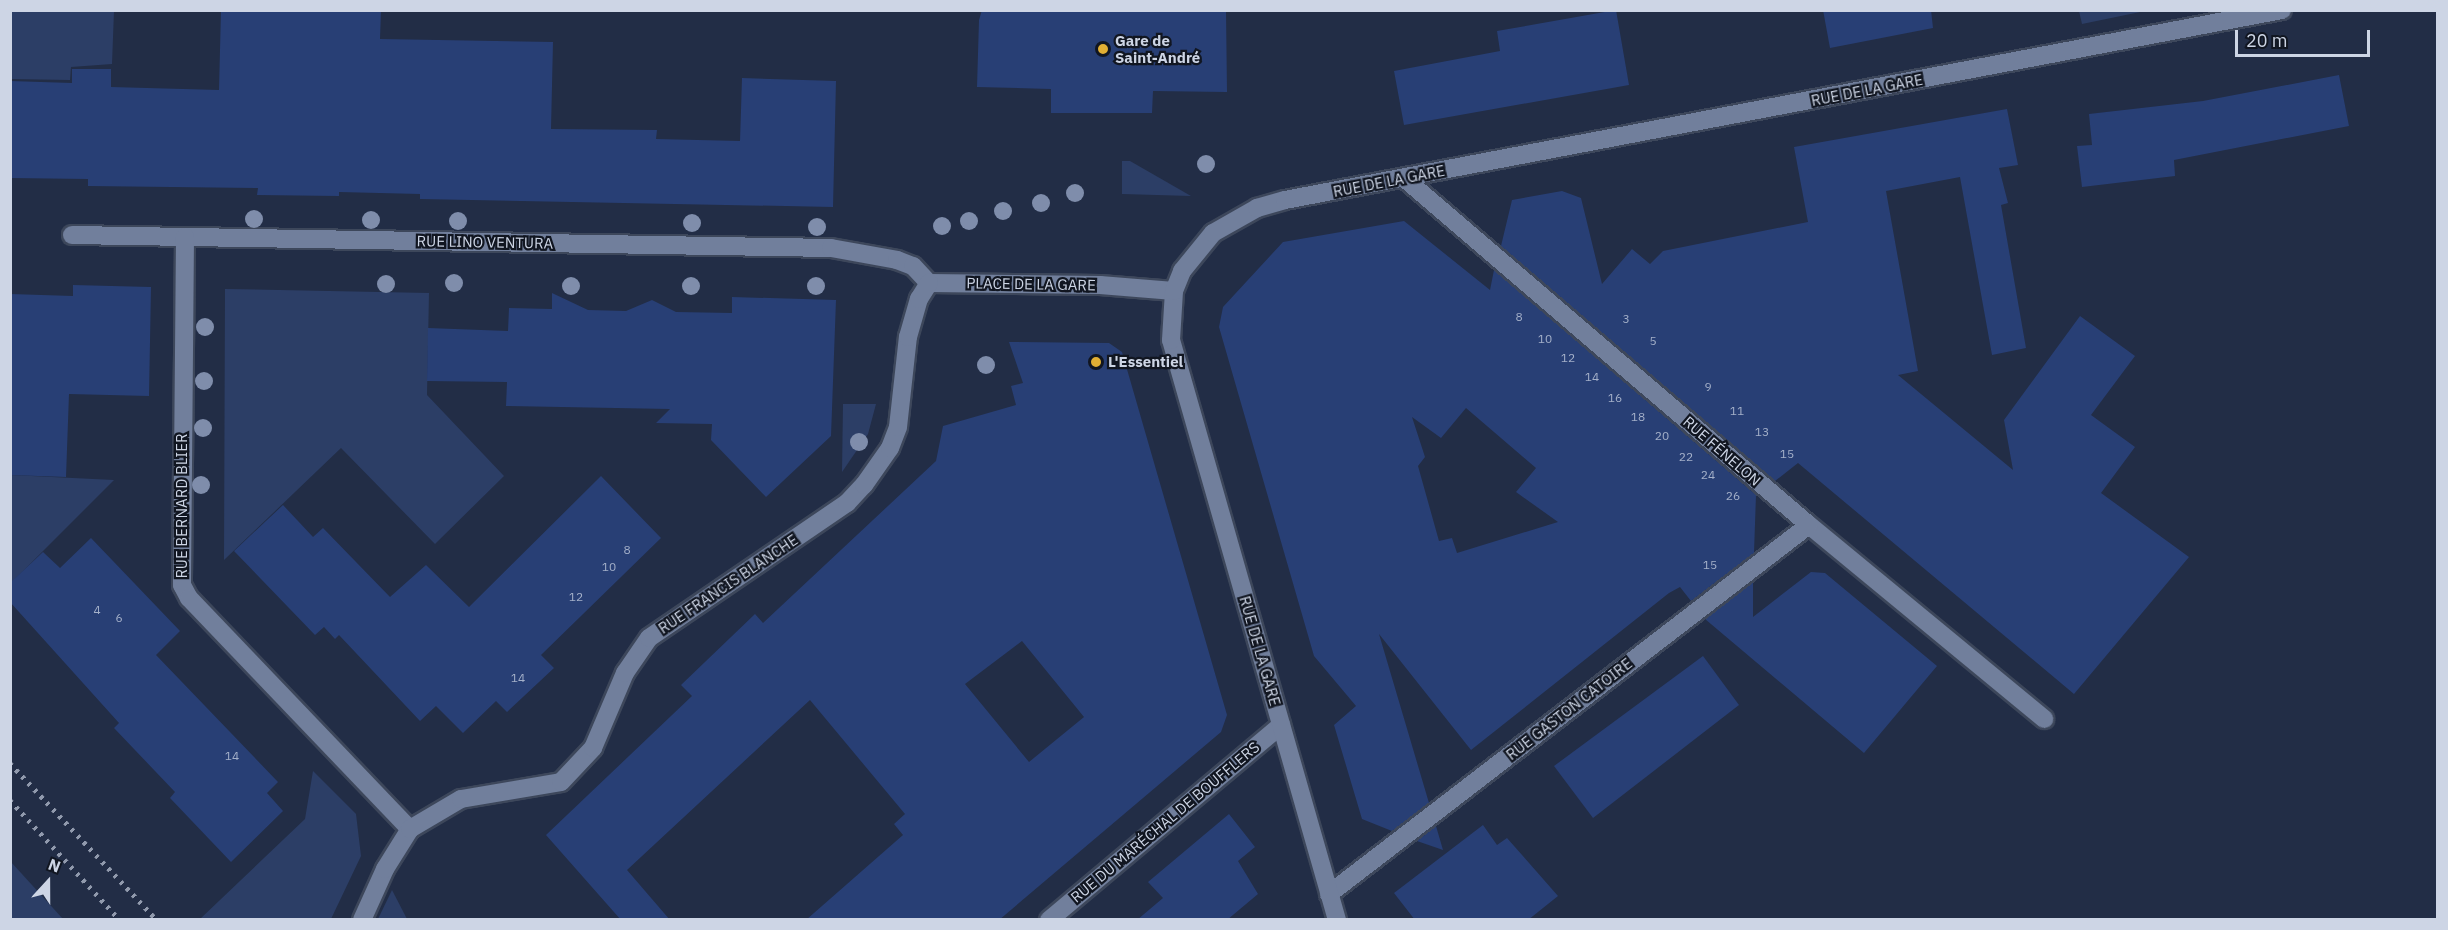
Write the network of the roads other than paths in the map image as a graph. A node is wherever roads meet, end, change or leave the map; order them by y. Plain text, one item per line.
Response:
1 (2282, 10) edge
2 (1404, 178) junction
3 (72, 235) dead end
4 (185, 237) junction
5 (929, 283) junction
6 (1174, 291) junction
7 (1809, 525) junction
8 (2044, 719) dead end
9 (1281, 725) junction
10 (410, 829) junction
11 (1329, 894) junction
12 (362, 920) edge
13 (1049, 920) edge
14 (1336, 920) edge

1 - 2 street, RUE DE LA GARE
2 - 6 street, RUE DE LA GARE
2 - 7 street, RUE FÉNELON
3 - 4 street, RUE LINO VENTURA
4 - 5 street, RUE LINO VENTURA
4 - 10 street, RUE BERNARD BLIER
5 - 6 street, PLACE DE LA GARE
5 - 10 street, RUE FRANCIS BLANCHE
6 - 9 street, RUE DE LA GARE
7 - 8 street, RUE FÉNELON
7 - 11 street, RUE GASTON CATOIRE
9 - 11 street, RUE DE LA GARE
9 - 13 street, RUE DU MARÉCHAL DE BOUFFLERS
10 - 12 street, RUE FRANCIS BLANCHE
11 - 14 street, RUE DE LA GARE

